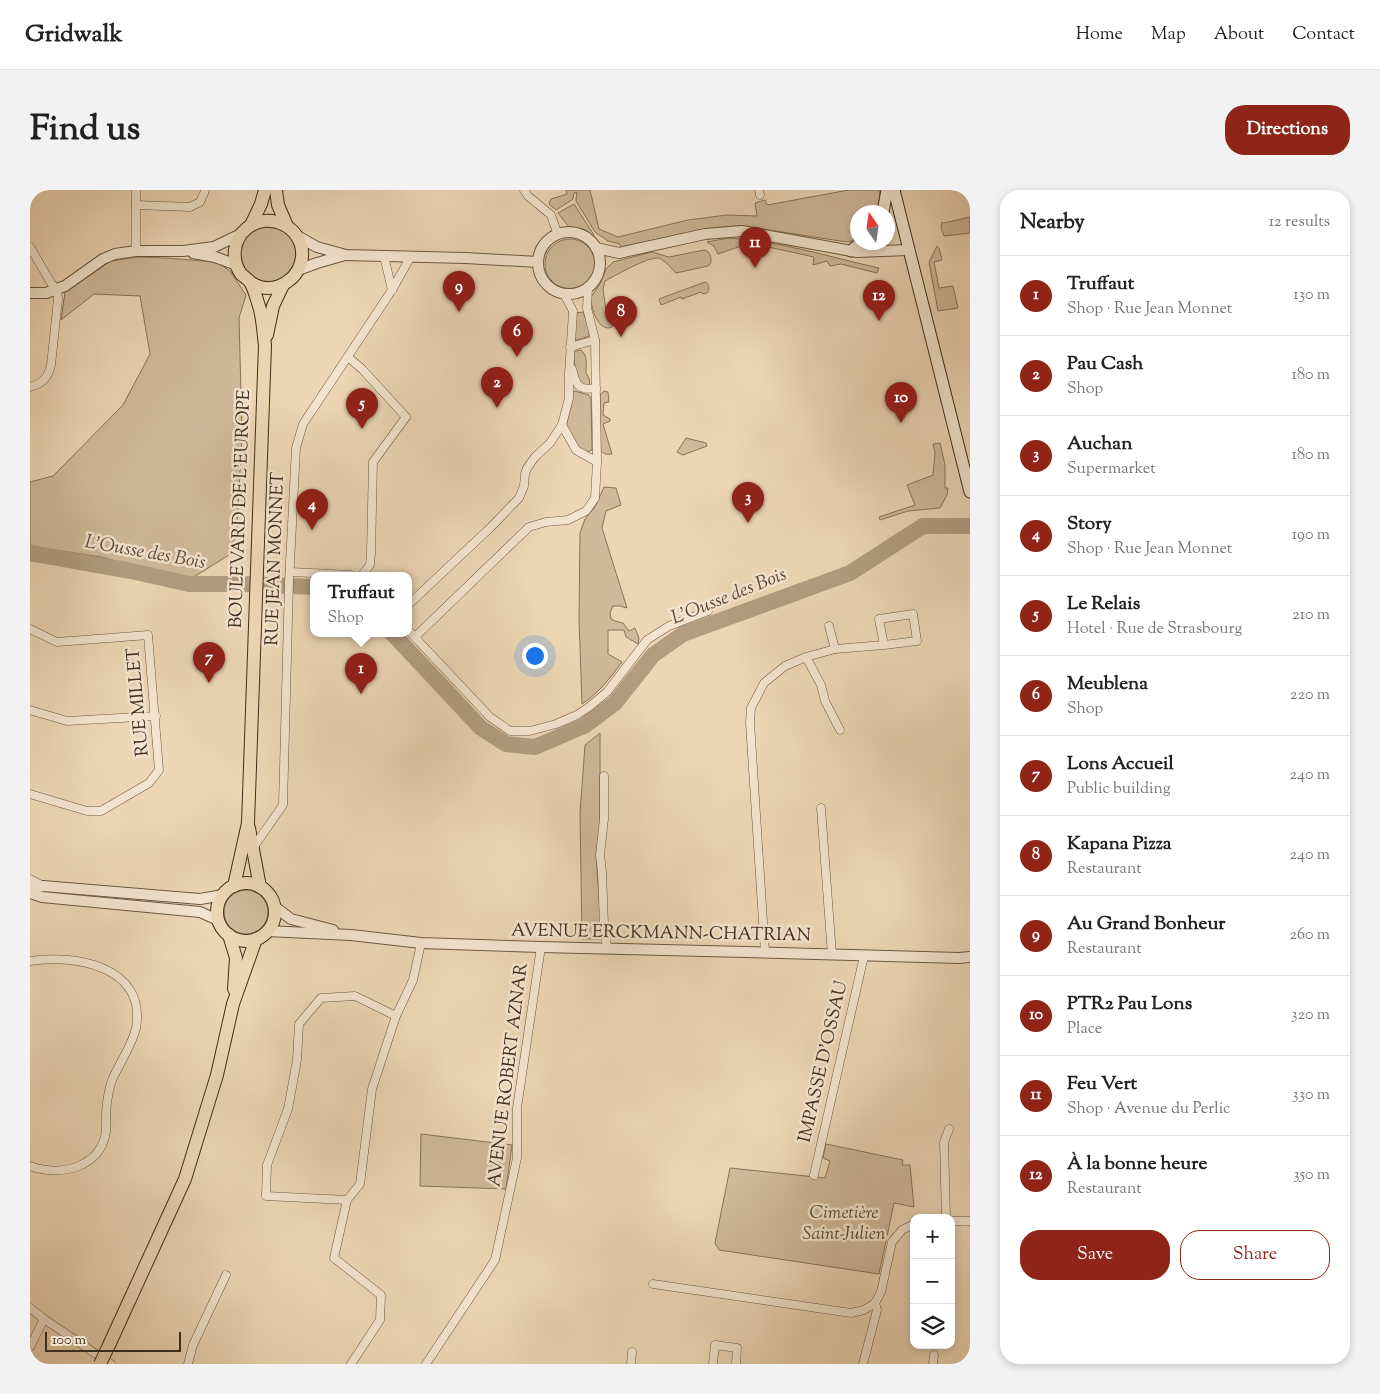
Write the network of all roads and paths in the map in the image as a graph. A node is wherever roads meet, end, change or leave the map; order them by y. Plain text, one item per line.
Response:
1 (136, 190) edge
2 (205, 190) edge
3 (265, 190) edge
4 (276, 190) edge
5 (524, 190) edge
6 (887, 190) edge
7 (894, 190) edge
8 (136, 205) junction
9 (884, 205) edge
10 (251, 225) junction
11 (287, 226) junction
12 (241, 234) junction
13 (558, 235) junction
14 (297, 236) junction
15 (30, 246) edge
16 (596, 248) junction
17 (908, 250) junction
18 (136, 251) junction
19 (183, 251) junction
20 (851, 251) joint
21 (619, 253) junction
22 (346, 255) junction
23 (384, 256) junction
24 (411, 256) junction
25 (538, 262) junction
26 (237, 265) junction
27 (600, 266) junction
28 (298, 270) junction
29 (250, 282) junction
30 (283, 285) junction
31 (588, 288) junction
32 (57, 290) junction
33 (392, 290) junction
34 (30, 293) edge
35 (564, 294) junction
36 (595, 340) junction
37 (265, 345) junction
38 (570, 348) junction
39 (348, 357) junction
40 (570, 359) junction
41 (30, 387) edge
42 (596, 388) junction
43 (562, 425) junction
44 (597, 462) junction
45 (970, 492) edge
46 (291, 572) junction
47 (364, 572) edge
48 (310, 573) edge
49 (412, 601) edge
50 (708, 611) dead end
51 (829, 626) dead end
52 (30, 629) edge
53 (412, 635) edge
54 (414, 637) junction
55 (884, 645) junction
56 (835, 649) junction
57 (806, 657) junction
58 (30, 710) edge
59 (156, 716) junction
60 (840, 730) dead end
61 (604, 776) dead end
62 (30, 794) edge
63 (821, 808) dead end
64 (248, 824) junction
65 (253, 848) junction
66 (30, 879) edge
67 (30, 886) edge
68 (43, 886) junction
69 (234, 886) junction
70 (260, 887) junction
71 (30, 893) edge
72 (223, 895) junction
73 (274, 907) junction
74 (218, 920) junction
75 (268, 931) junction
76 (229, 935) junction
77 (351, 935) junction
78 (256, 939) junction
79 (421, 943) junction
80 (541, 948) junction
81 (607, 948) junction
82 (766, 952) junction
83 (832, 955) junction
84 (864, 956) junction
85 (970, 957) edge
86 (30, 961) edge
87 (233, 1004) junction
88 (396, 1016) junction
89 (949, 1129) dead end
90 (30, 1166) edge
91 (814, 1175) dead end
92 (347, 1200) junction
93 (946, 1214) edge
94 (955, 1221) edge
95 (970, 1221) edge
96 (910, 1226) edge
97 (226, 1274) dead end
98 (653, 1284) dead end
99 (875, 1303) junction
100 (30, 1308) edge
101 (44, 1319) junction
102 (30, 1348) edge
103 (632, 1352) dead end
104 (934, 1355) dead end
105 (100, 1364) edge
106 (111, 1364) edge
107 (188, 1364) edge
108 (351, 1364) edge
109 (426, 1364) edge
110 (630, 1364) edge
111 (713, 1364) edge
112 (736, 1364) edge
113 (862, 1364) edge
114 (933, 1364) edge

1 - 8 street
2 - 8 street
3 - 10 main road
4 - 11 main road
5 - 13 street
6 - 9 main road
7 - 17 main road
8 - 18 street
10 - 11 main road
10 - 12 main road
11 - 14 main road
12 - 19 street
12 - 26 main road
13 - 16 street
13 - 25 street
14 - 22 street
14 - 28 main road
15 - 32 street
16 - 21 street
16 - 27 street
17 - 20 street
17 - 45 main road
18 - 19 street
18 - 32 street
19 - 26 street
20 - 21 street
21 - 27 street
22 - 23 street
22 - 28 street
23 - 24 street
23 - 33 street
24 - 25 street
24 - 33 street, RUE JEAN MONNET
25 - 35 street
26 - 29 main road
27 - 31 street
28 - 30 main road
29 - 30 main road
29 - 37 main road, BOULEVARD DE L'EUROPE
30 - 37 main road, BOULEVARD DE L'EUROPE
31 - 35 street
31 - 36 street
32 - 34 street
32 - 41 street
33 - 39 street, RUE JEAN MONNET
35 - 38 street
36 - 38 street
36 - 42 street
37 - 64 main road, BOULEVARD DE L'EUROPE
38 - 40 street
39 - 46 street, RUE JEAN MONNET
39 - 47 street
40 - 42 street
40 - 43 street
42 - 44 street
43 - 44 street
43 - 49 street
44 - 54 street
46 - 48 street
46 - 65 street, RUE JEAN MONNET
50 - 54 street
51 - 56 street
52 - 59 street, RUE MILLET
53 - 54 street
55 - 55 street
55 - 56 street
56 - 57 street
57 - 60 street
57 - 82 street
58 - 59 street
59 - 62 street, RUE MILLET
61 - 81 street
63 - 83 street
64 - 65 main road, BOULEVARD DE L'EUROPE
64 - 69 main road, BOULEVARD DE L'EUROPE
65 - 70 main road, BOULEVARD DE L'EUROPE
66 - 68 street
67 - 68 street
68 - 72 street
69 - 70 main road
69 - 72 main road
70 - 73 main road
71 - 74 street
72 - 74 main road
73 - 75 main road
73 - 77 street, AVENUE ERCKMANN-CHATRIAN
74 - 76 main road
75 - 77 street, AVENUE ERCKMANN-CHATRIAN
75 - 78 main road
76 - 78 main road
76 - 87 main road
77 - 79 street, AVENUE ERCKMANN-CHATRIAN
78 - 87 main road
79 - 80 street, AVENUE ERCKMANN-CHATRIAN
79 - 88 street
80 - 81 street, AVENUE ERCKMANN-CHATRIAN
80 - 109 street, AVENUE ROBERT AZNAR
81 - 82 street, AVENUE ERCKMANN-CHATRIAN
82 - 83 street, AVENUE ERCKMANN-CHATRIAN
83 - 84 street, AVENUE ERCKMANN-CHATRIAN
84 - 85 street, AVENUE ERCKMANN-CHATRIAN
84 - 91 street, IMPASSE D'OSSAU
86 - 90 street
87 - 105 main road, bridge
88 - 92 street
88 - 92 street
89 - 93 street
92 - 108 street
94 - 95 street
96 - 99 street
97 - 107 street
98 - 99 street
99 - 113 street
100 - 101 street
101 - 102 street
101 - 106 street
103 - 110 street
104 - 114 street
111 - 112 street

